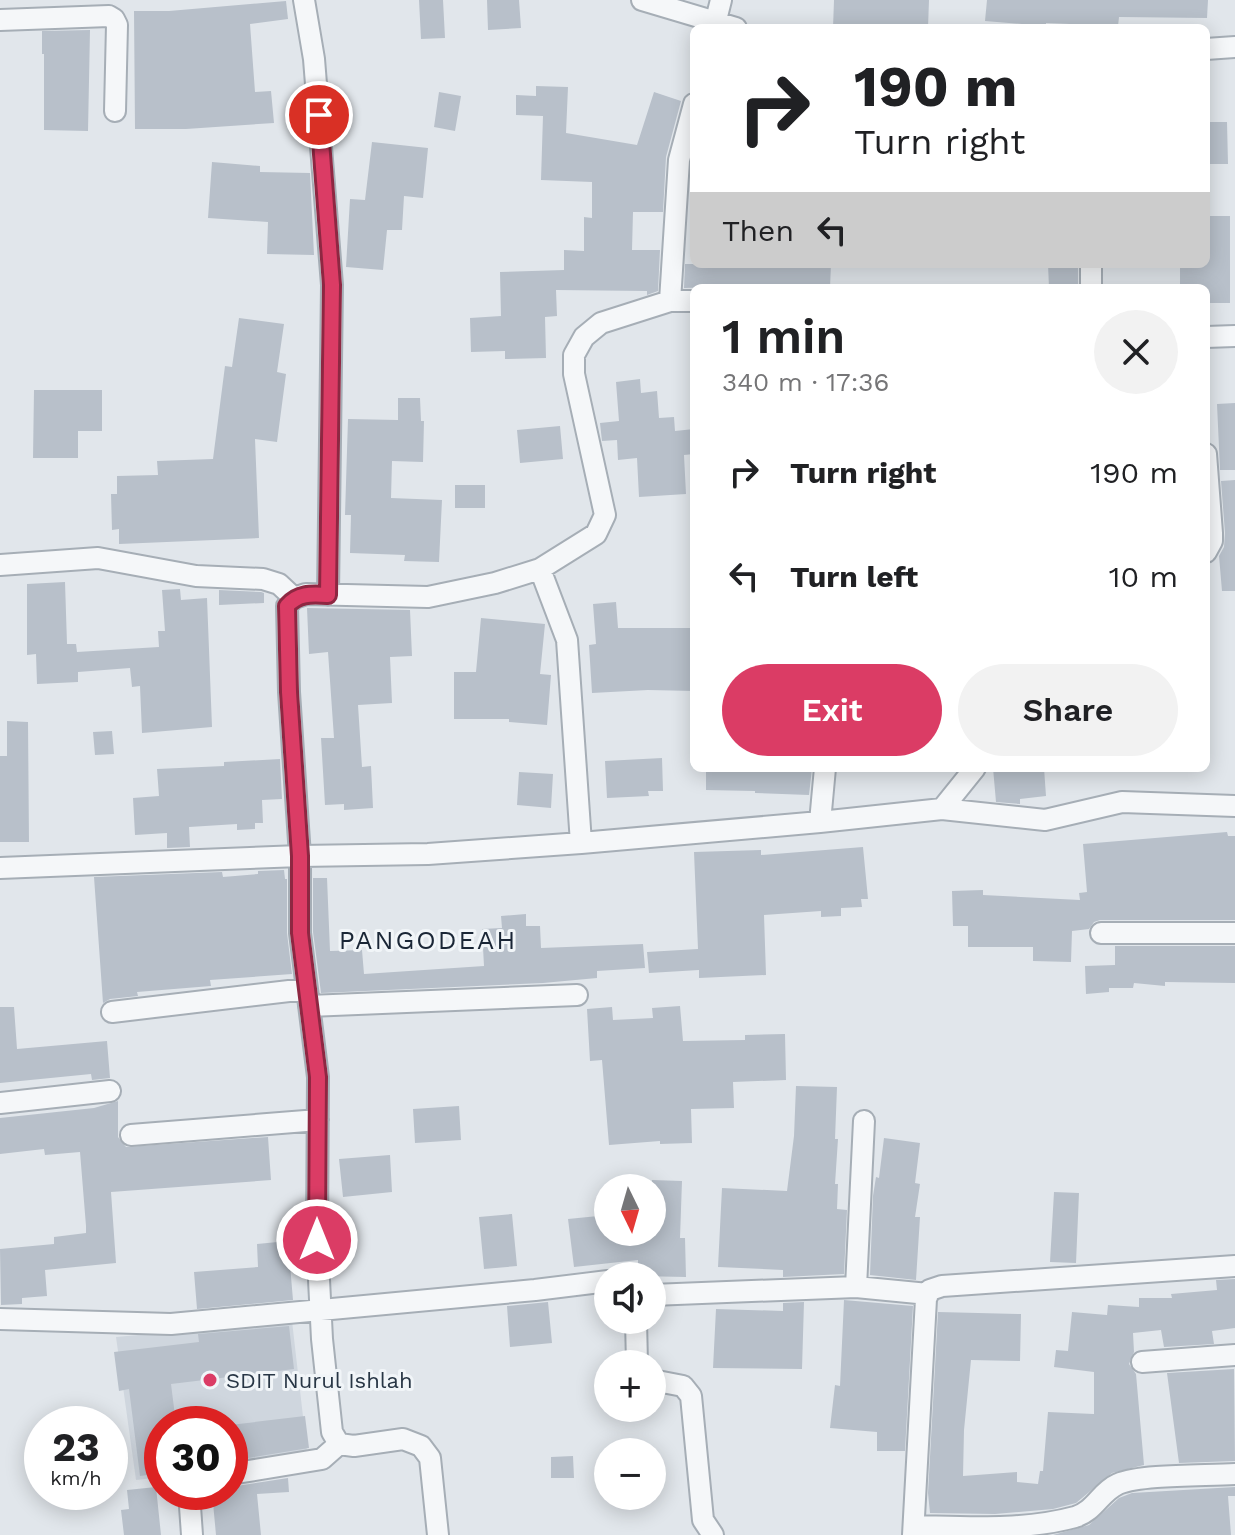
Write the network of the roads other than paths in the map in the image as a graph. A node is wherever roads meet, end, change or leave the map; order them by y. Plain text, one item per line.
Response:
1 (304, 0) edge
2 (642, 0) edge
3 (721, 0) edge
4 (0, 20) edge
5 (712, 24) edge
6 (715, 24) edge
7 (1235, 47) edge
8 (1210, 49) edge
9 (115, 111) dead end
10 (690, 119) edge
11 (670, 301) junction
12 (690, 301) edge
13 (1235, 336) edge
14 (1210, 337) edge
15 (1210, 507) edge
16 (1210, 545) edge
17 (0, 565) edge
18 (540, 569) junction
19 (328, 595) junction
20 (294, 598) junction
21 (825, 772) edge
22 (972, 772) edge
23 (1235, 806) edge
24 (942, 809) junction
25 (820, 822) junction
26 (581, 843) junction
27 (300, 856) junction
28 (0, 868) edge
29 (1101, 933) dead end
30 (1235, 933) edge
31 (577, 995) dead end
32 (308, 997) junction
33 (112, 1012) dead end
34 (110, 1091) dead end
35 (0, 1103) edge
36 (318, 1120) junction
37 (864, 1121) dead end
38 (131, 1135) dead end
39 (1235, 1266) edge
40 (594, 1282) edge
41 (856, 1287) junction
42 (666, 1294) edge
43 (928, 1294) junction
44 (321, 1311) junction
45 (0, 1319) edge
46 (1235, 1355) edge
47 (1142, 1362) dead end
48 (666, 1383) edge
49 (339, 1444) junction
50 (248, 1471) edge
51 (1235, 1474) edge
52 (190, 1510) edge
53 (914, 1531) edge
54 (192, 1535) edge
55 (438, 1535) edge
56 (713, 1535) edge

1 - 19 street
2 - 5 street
3 - 6 street
4 - 9 street
7 - 8 street
10 - 11 street
11 - 12 street
11 - 18 street
13 - 14 street
15 - 16 street
17 - 20 street
18 - 19 street
18 - 26 street
19 - 20 street
20 - 27 street
21 - 25 street
22 - 24 street
23 - 24 street
24 - 25 street
25 - 26 street
26 - 27 street
27 - 28 street
27 - 32 street
29 - 30 street
31 - 32 street
32 - 33 street
32 - 36 street
34 - 35 street
36 - 38 street
36 - 44 street
37 - 41 street
39 - 43 street
40 - 44 street
41 - 42 street
41 - 43 street
43 - 53 street
44 - 45 street
44 - 49 street
46 - 47 street
48 - 56 street
49 - 50 street
49 - 55 street
51 - 53 street
52 - 54 street

